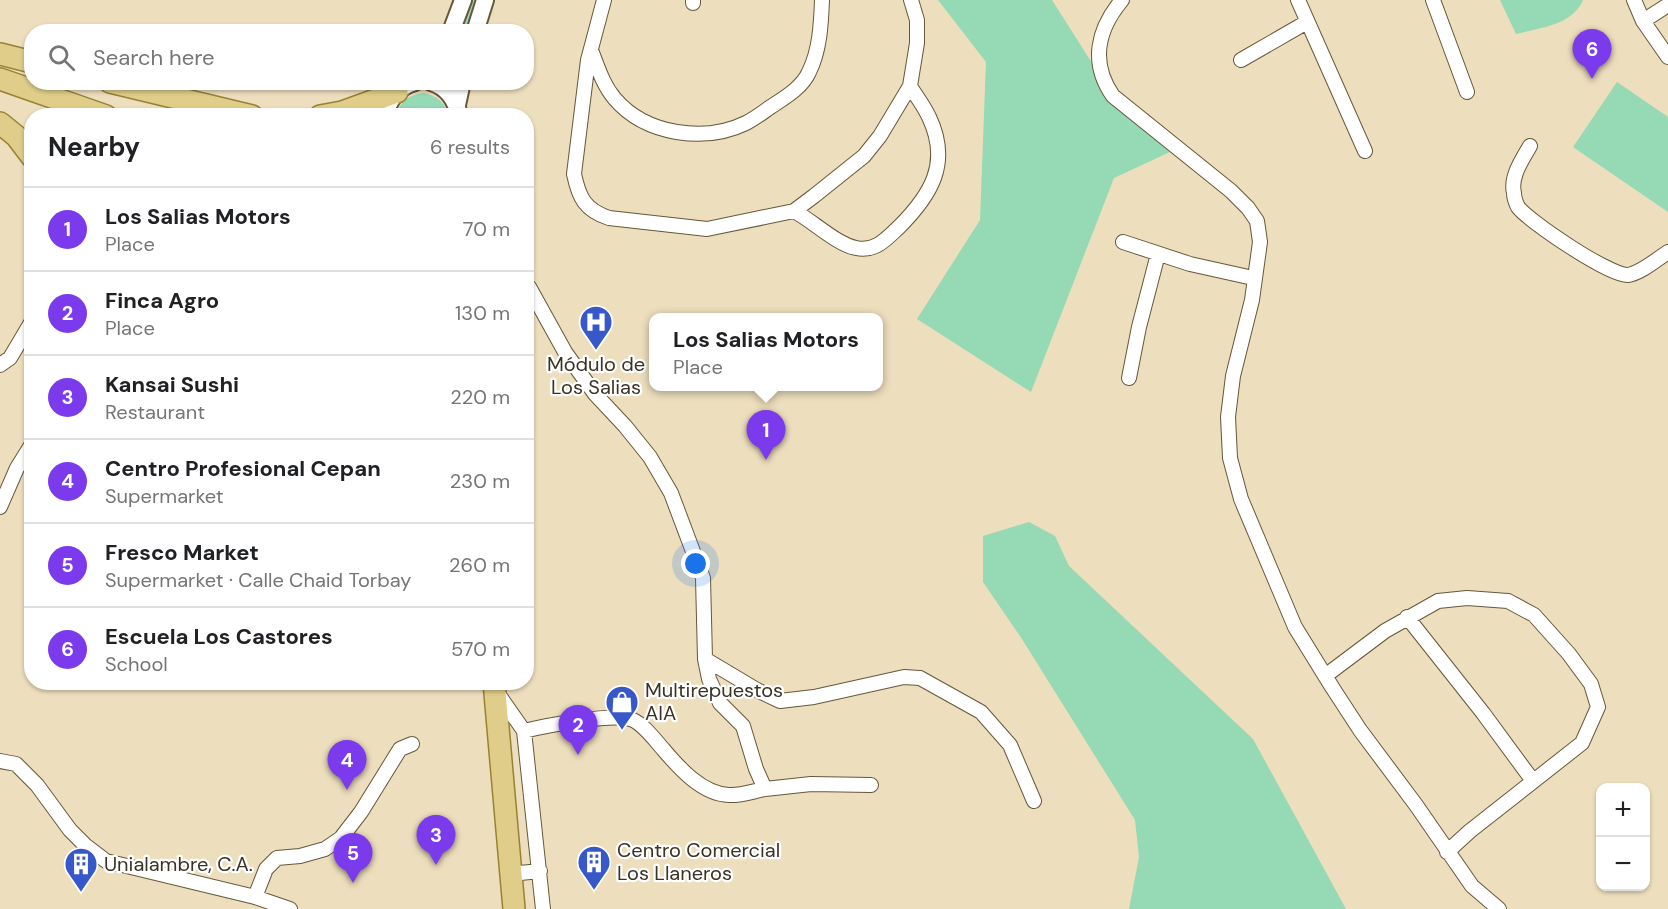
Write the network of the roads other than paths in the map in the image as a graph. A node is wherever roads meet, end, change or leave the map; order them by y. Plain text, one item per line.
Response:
1 (463, 0) edge
2 (485, 0) edge
3 (604, 0) edge
4 (822, 0) edge
5 (911, 0) edge
6 (1122, 0) edge
7 (1298, 0) edge
8 (1433, 0) edge
9 (1634, 0) edge
10 (1668, 5) edge
11 (1643, 21) junction
12 (1307, 22) junction
13 (454, 24) edge
14 (478, 24) edge
15 (591, 50) junction
16 (0, 54) edge
17 (1668, 57) edge
18 (24, 60) edge
19 (1240, 60) dead end
20 (0, 79) edge
21 (910, 86) junction
22 (24, 87) edge
23 (32, 90) edge
24 (143, 90) edge
25 (396, 90) edge
26 (403, 90) edge
27 (446, 90) edge
28 (461, 90) edge
29 (1467, 92) dead end
30 (0, 93) edge
31 (43, 108) edge
32 (83, 108) edge
33 (219, 108) edge
34 (350, 108) edge
35 (387, 108) edge
36 (457, 108) edge
37 (458, 108) edge
38 (0, 123) edge
39 (24, 146) edge
40 (1530, 146) dead end
41 (1365, 151) dead end
42 (794, 211) junction
43 (1123, 242) dead end
44 (1668, 252) edge
45 (1158, 254) junction
46 (1253, 278) junction
47 (534, 296) edge
48 (24, 333) edge
49 (5, 362) edge
50 (1129, 378) dead end
51 (24, 457) edge
52 (0, 507) edge
53 (1407, 617) junction
54 (705, 659) junction
55 (1325, 676) junction
56 (490, 690) edge
57 (491, 690) edge
58 (494, 690) edge
59 (524, 731) junction
60 (412, 744) dead end
61 (0, 761) edge
62 (1533, 781) junction
63 (871, 785) dead end
64 (765, 789) junction
65 (1034, 801) dead end
66 (1447, 852) junction
67 (540, 871) junction
68 (510, 874) junction
69 (255, 897) junction
70 (290, 909) edge
71 (501, 909) edge
72 (514, 909) edge
73 (543, 909) edge
74 (1499, 909) edge

1 - 13 street
2 - 14 street
3 - 15 street
4 - 15 street
5 - 21 street
6 - 46 street
7 - 12 street
8 - 29 street
9 - 11 street
10 - 11 street
11 - 17 street
12 - 19 street
12 - 41 street
15 - 42 street
16 - 18 main road
20 - 22 main road
21 - 42 street
21 - 42 street
23 - 32 main road
24 - 33 main road
25 - 34 main road
26 - 35 street
27 - 36 street
28 - 37 street
30 - 31 main road
38 - 39 main road
40 - 44 street
43 - 45 street
45 - 46 street
45 - 50 street
46 - 55 street
47 - 54 street
48 - 49 street
51 - 52 street
53 - 55 street
53 - 62 street
53 - 62 street
54 - 64 street
54 - 65 street
55 - 66 street
56 - 71 main road
57 - 68 main road
58 - 59 street
59 - 64 street
59 - 67 street
60 - 69 street
61 - 69 street
62 - 66 street
63 - 64 street
66 - 74 street
67 - 68 street
67 - 73 street
68 - 72 main road
69 - 70 street

